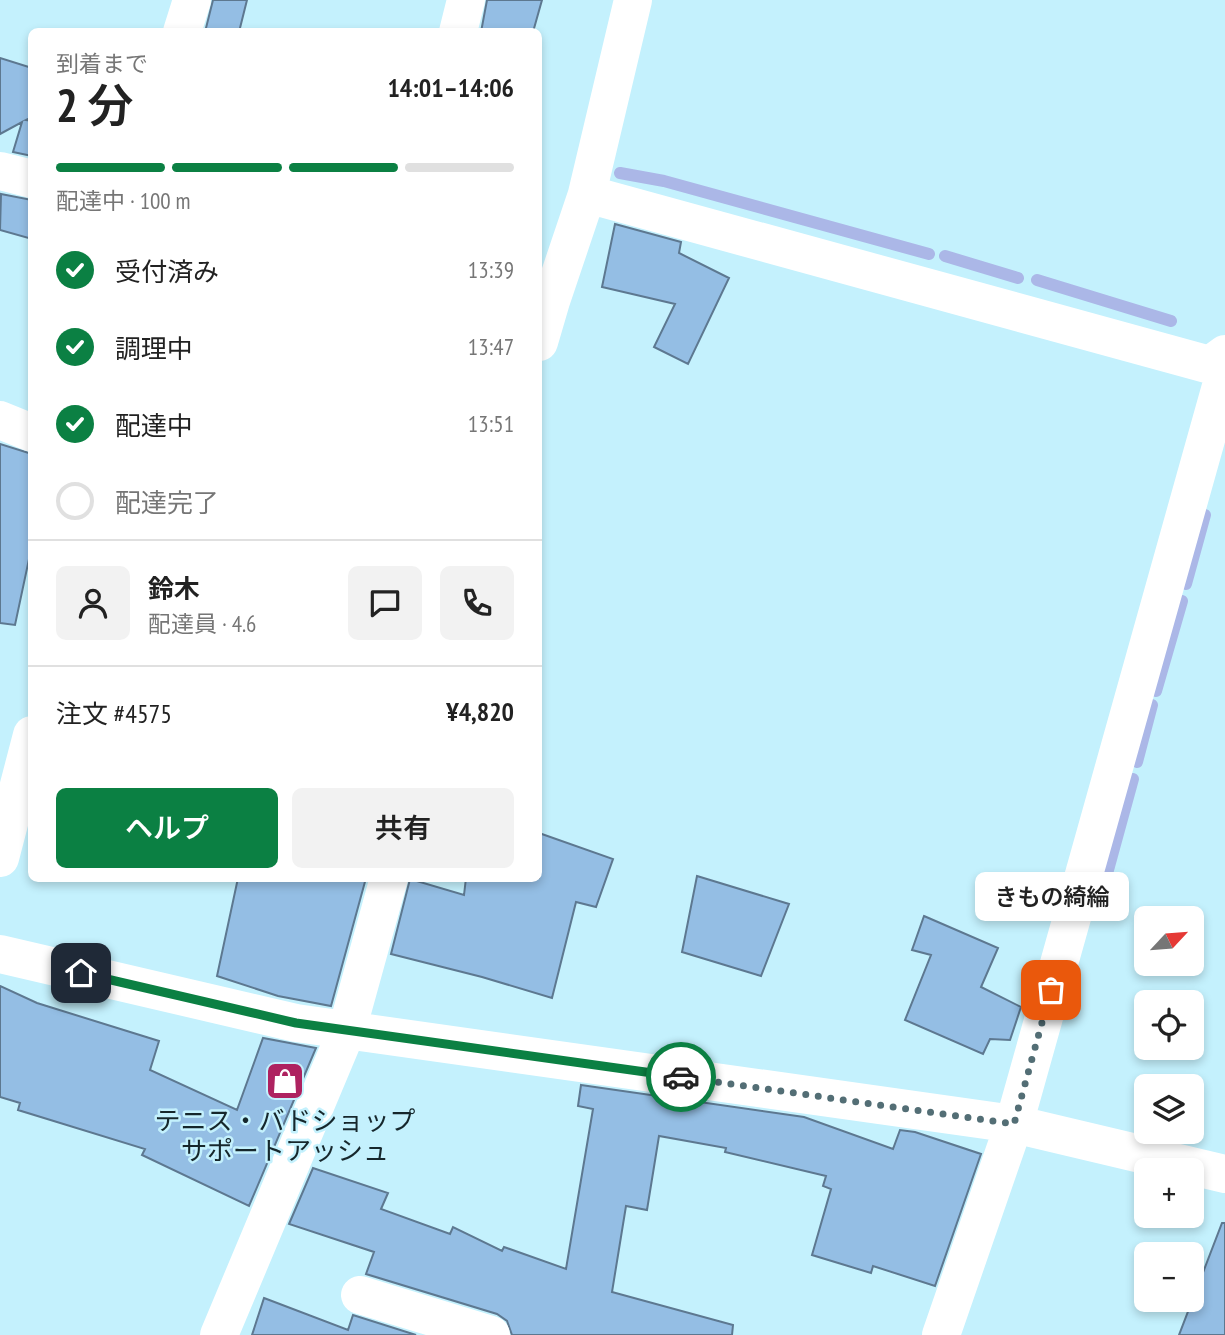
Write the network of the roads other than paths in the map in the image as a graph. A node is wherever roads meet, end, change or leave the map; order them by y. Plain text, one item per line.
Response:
1 (192, 0) edge
2 (466, 0) edge
3 (633, 0) edge
4 (183, 28) edge
5 (459, 28) edge
6 (0, 171) edge
7 (28, 178) edge
8 (586, 198) junction
9 (545, 300) edge
10 (542, 321) edge
11 (1225, 354) edge
12 (1225, 372) edge
13 (0, 420) edge
14 (28, 431) edge
15 (28, 750) edge
16 (0, 858) edge
17 (388, 882) edge
18 (0, 954) edge
19 (347, 1030) junction
20 (1014, 1124) junction
21 (1225, 1174) edge
22 (360, 1295) dead end
23 (219, 1335) edge
24 (491, 1335) edge
25 (941, 1335) edge

1 - 4 street
2 - 5 street
3 - 8 street
6 - 7 street
8 - 9 street
8 - 11 street
9 - 10 street
12 - 20 street
13 - 14 street
15 - 16 street
17 - 19 street
18 - 19 street
19 - 20 street
19 - 23 street
20 - 21 street
20 - 25 street
22 - 24 street

